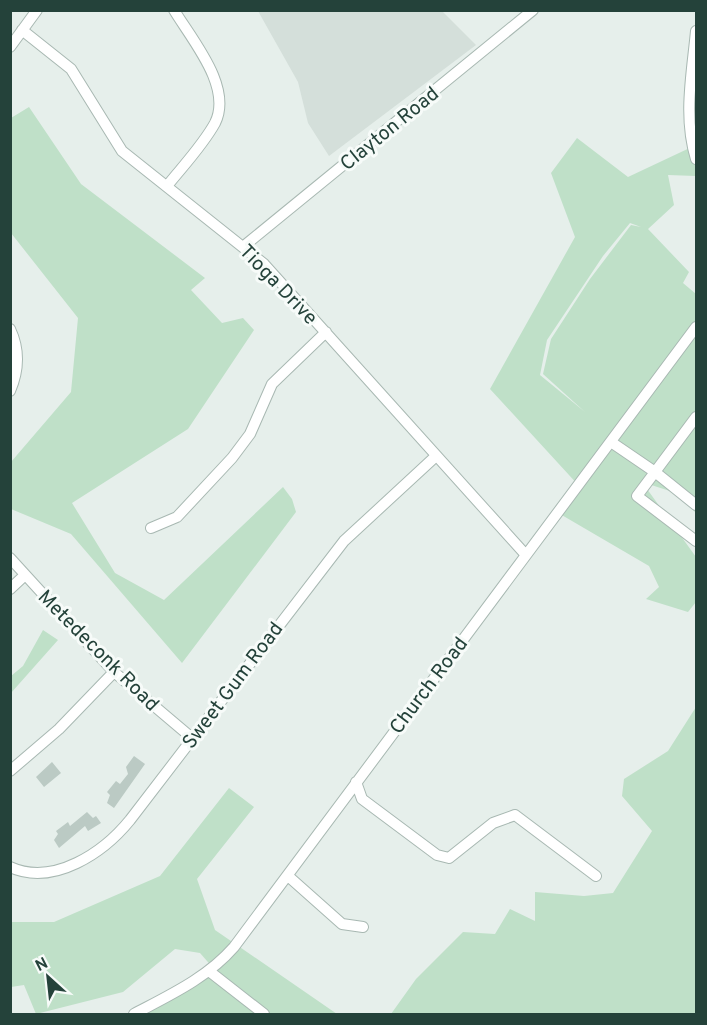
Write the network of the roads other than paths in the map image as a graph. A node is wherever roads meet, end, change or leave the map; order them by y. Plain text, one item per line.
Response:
1 (37, 10) edge
2 (174, 10) edge
3 (533, 10) edge
4 (22, 30) junction
5 (696, 31) edge
6 (696, 45) edge
7 (10, 47) edge
8 (696, 159) edge
9 (167, 186) junction
10 (244, 246) junction
11 (696, 327) edge
12 (10, 329) edge
13 (326, 332) junction
14 (10, 391) edge
15 (696, 417) edge
16 (611, 442) junction
17 (436, 456) junction
18 (655, 472) junction
19 (696, 505) edge
20 (151, 528) dead end
21 (696, 542) edge
22 (525, 554) junction
23 (10, 558) edge
24 (25, 575) junction
25 (10, 589) edge
26 (114, 672) junction
27 (192, 738) junction
28 (10, 771) edge
29 (356, 782) junction
30 (346, 795) junction
31 (362, 799) junction
32 (10, 867) edge
33 (288, 876) junction
34 (596, 876) dead end
35 (363, 927) dead end
36 (208, 971) junction
37 (134, 1014) edge
38 (264, 1014) edge

1 - 4 street
2 - 9 street
3 - 10 street, Clayton Road
4 - 7 street
4 - 9 street, Tioga Drive
5 - 6 street
6 - 8 street
9 - 10 street, Tioga Drive
10 - 13 street, Tioga Drive
11 - 16 street, Church Road
12 - 14 street
13 - 17 street, Tioga Drive
13 - 20 street
15 - 18 street
16 - 18 street
16 - 22 street, Church Road
17 - 22 street, Tioga Drive
17 - 27 street, Sweet Gum Road
18 - 19 street
18 - 21 street
22 - 29 street, Church Road
23 - 24 street, Metedeconk Road
24 - 25 street
24 - 26 street, Metedeconk Road
26 - 27 street, Metedeconk Road
26 - 28 street
27 - 32 street, Sweet Gum Road
29 - 30 street, Church Road
29 - 31 street
30 - 31 street
30 - 33 street, Church Road
31 - 34 street
33 - 35 street
33 - 36 street, Church Road
36 - 37 street, Church Road
36 - 38 street

